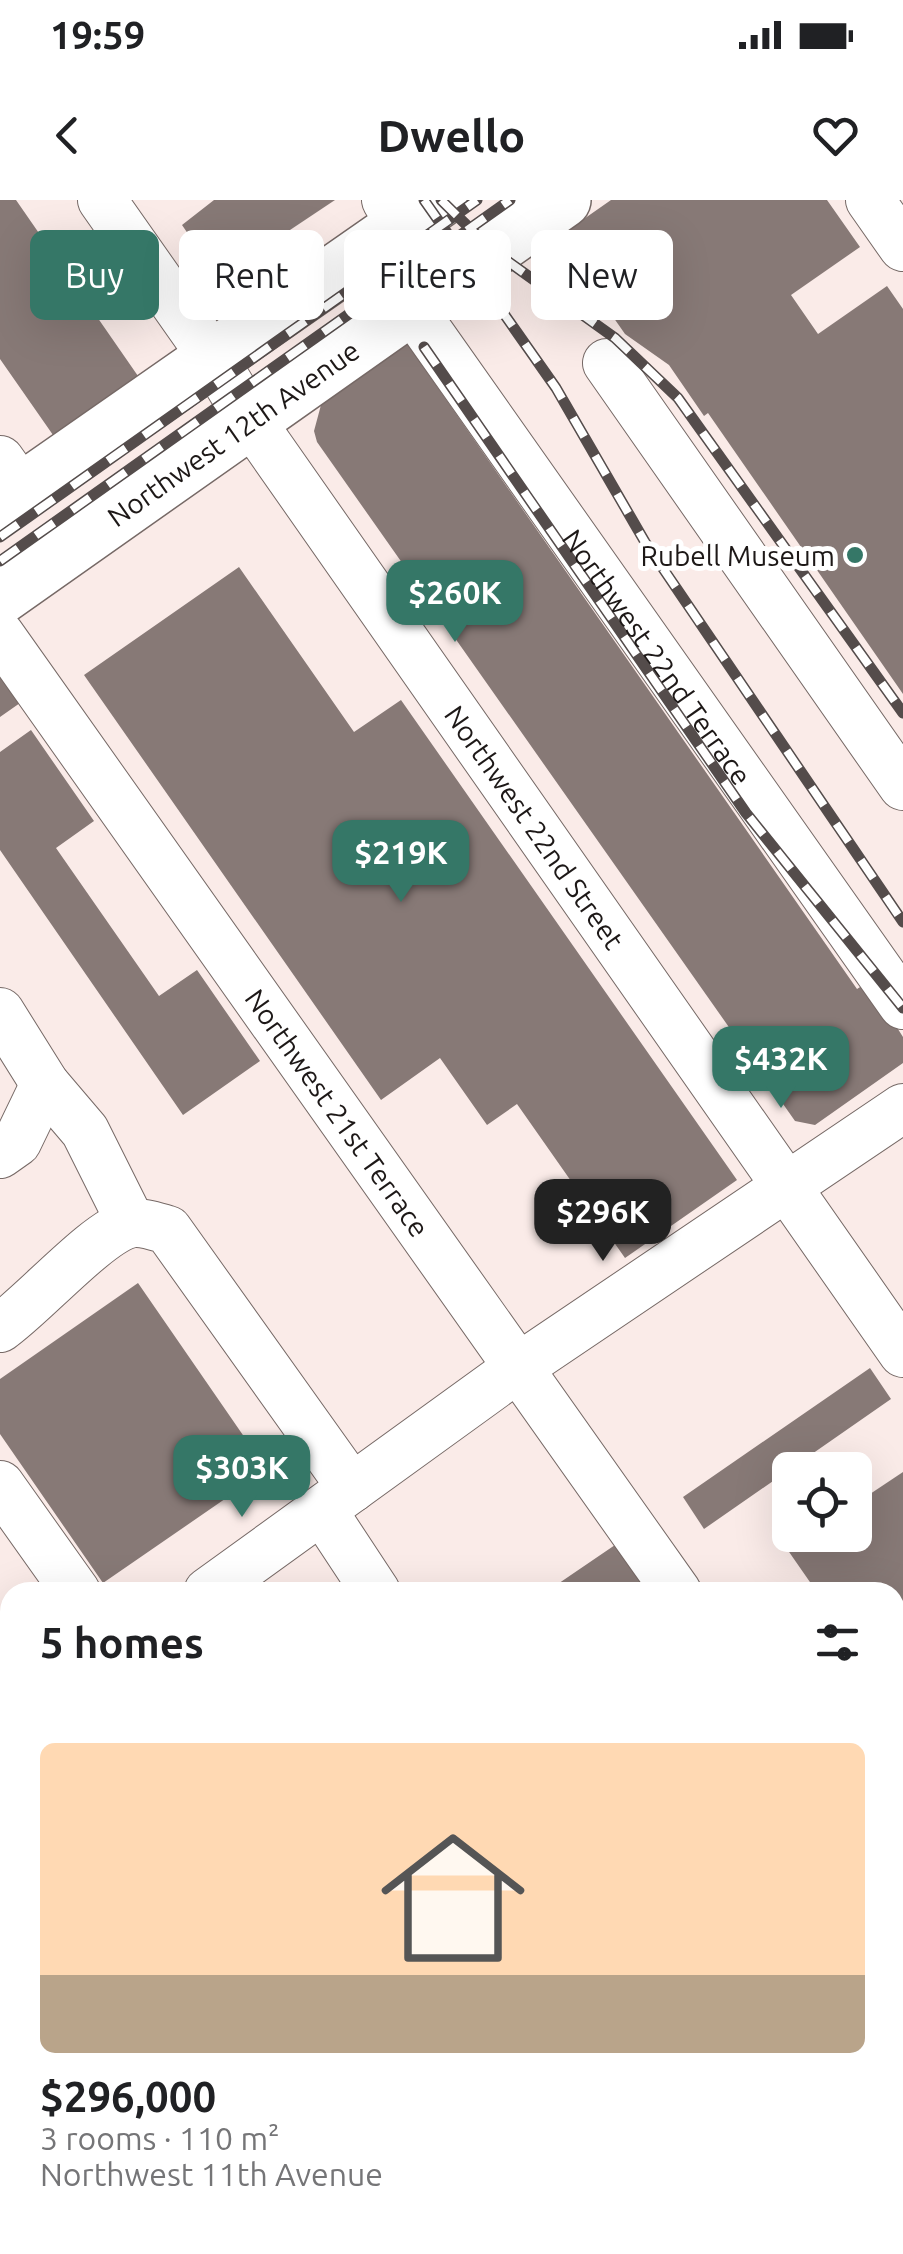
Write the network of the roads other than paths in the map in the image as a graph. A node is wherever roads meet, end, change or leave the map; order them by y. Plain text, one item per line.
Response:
1 (102, 200) edge
2 (563, 200) edge
3 (870, 200) edge
4 (408, 209) edge
5 (511, 237) edge
6 (903, 247) edge
7 (393, 320) edge
8 (441, 320) edge
9 (212, 358) junction
10 (606, 363) dead end
11 (251, 422) junction
12 (7, 486) edge
13 (0, 597) edge
14 (0, 635) edge
15 (903, 786) edge
16 (903, 1005) edge
17 (0, 1012) edge
18 (45, 1084) junction
19 (903, 1108) edge
20 (0, 1154) edge
21 (787, 1186) junction
22 (131, 1224) junction
23 (0, 1328) edge
24 (903, 1353) edge
25 (519, 1367) junction
26 (0, 1485) edge
27 (337, 1499) junction
28 (69, 1582) edge
29 (222, 1582) edge
30 (372, 1582) edge
31 (670, 1582) edge

1 - 9 street, Northwest 22nd Street
2 - 5 main road, Northwest 12th Avenue
3 - 6 street
4 - 9 main road
7 - 11 main road, Northwest 12th Avenue
8 - 16 street, Northwest 22nd Terrace
9 - 11 street, Northwest 22nd Street
9 - 12 main road
10 - 15 street
11 - 13 main road, Northwest 12th Avenue
11 - 21 street, Northwest 22nd Street
14 - 25 street, Northwest 21st Terrace
17 - 18 street
18 - 20 street
18 - 22 street
19 - 21 street
21 - 24 street, Northwest 22nd Street
21 - 25 street
22 - 23 street
22 - 27 street
25 - 27 street
25 - 31 street, Northwest 21st Terrace
26 - 28 street
27 - 29 street
27 - 30 street

